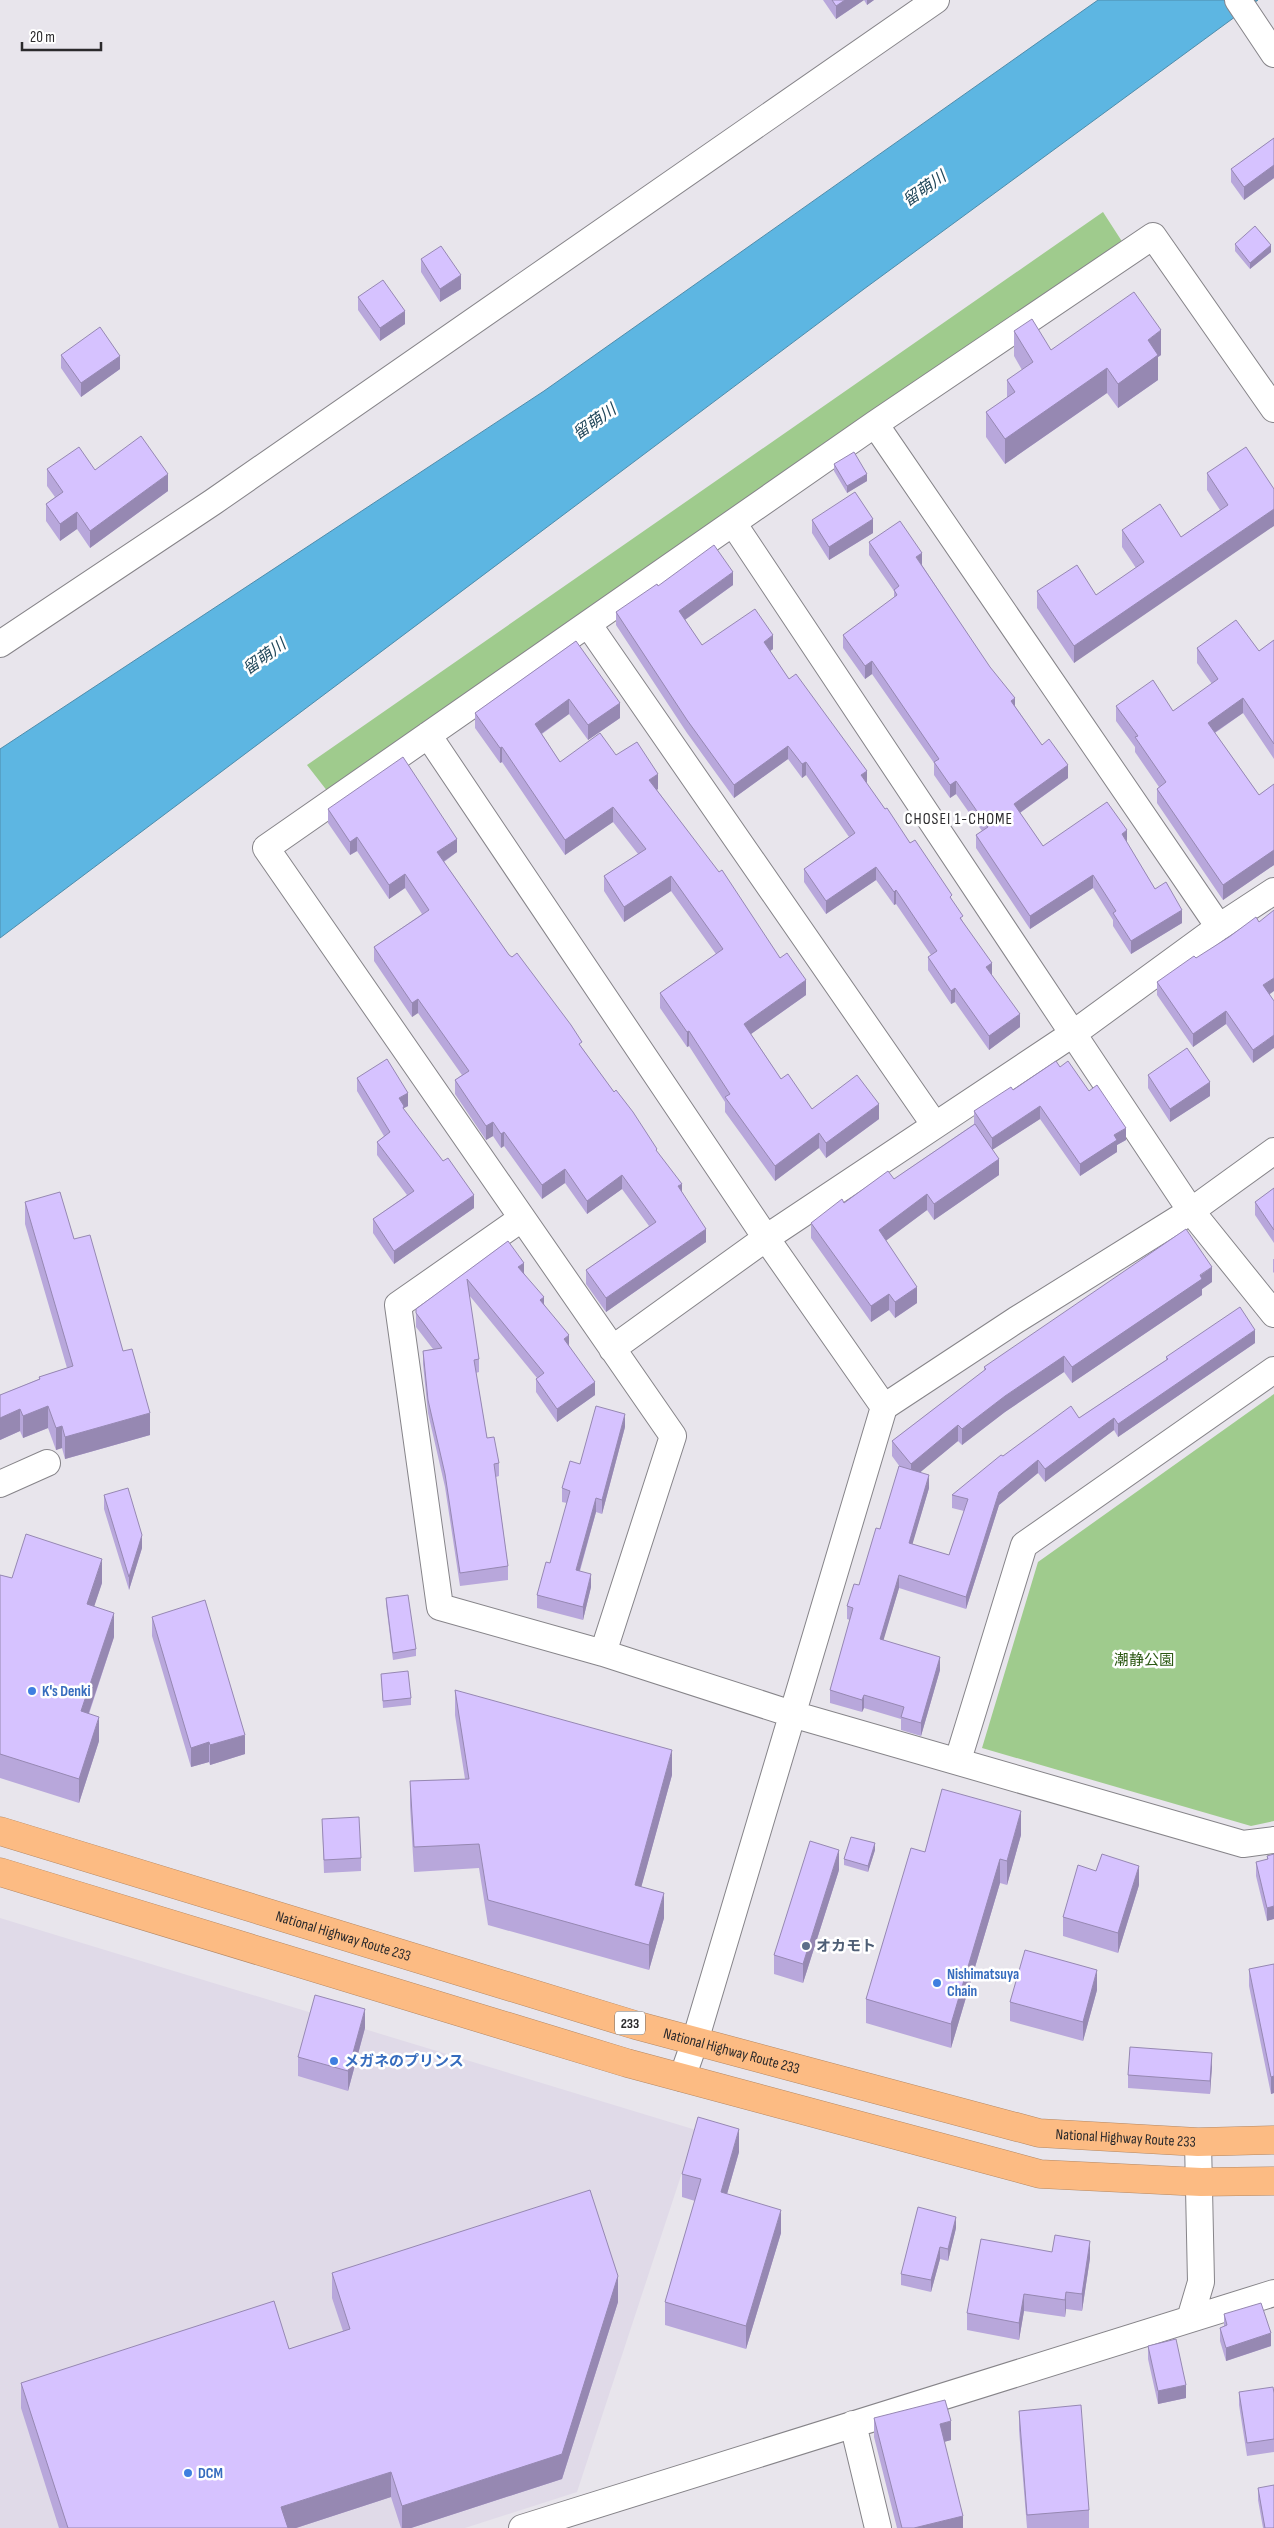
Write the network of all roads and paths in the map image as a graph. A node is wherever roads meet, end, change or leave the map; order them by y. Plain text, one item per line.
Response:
1 (936, 0) edge
2 (1238, 0) edge
3 (1274, 54) edge
4 (1274, 409) edge
5 (875, 424) junction
6 (733, 523) junction
7 (588, 624) junction
8 (0, 644) edge
9 (428, 735) junction
10 (1274, 891) edge
11 (1219, 927) junction
12 (1074, 1033) junction
13 (934, 1124) junction
14 (1274, 1151) edge
15 (1191, 1211) junction
16 (521, 1219) junction
17 (766, 1238) junction
18 (1274, 1314) edge
19 (612, 1348) junction
20 (1274, 1370) edge
21 (884, 1407) junction
22 (47, 1463) dead end
23 (0, 1484) edge
24 (603, 1653) junction
25 (792, 1714) junction
26 (958, 1760) junction
27 (0, 1831) edge
28 (1274, 1840) edge
29 (0, 1872) edge
30 (696, 2041) junction
31 (682, 2078) junction
32 (1274, 2140) edge
33 (1198, 2142) junction
34 (1274, 2181) edge
35 (1201, 2182) junction
36 (1274, 2293) edge
37 (1190, 2319) junction
38 (853, 2424) junction
39 (522, 2528) edge
40 (878, 2528) edge

1 - 8 street
2 - 3 street
4 - 5 street
5 - 6 street
5 - 11 street
6 - 7 street
6 - 12 street
7 - 9 street
7 - 13 street
9 - 16 street
9 - 17 street
10 - 11 street
11 - 12 street
12 - 13 street
12 - 15 street
13 - 17 street
14 - 15 street
15 - 18 street
15 - 21 street
16 - 19 street
16 - 24 street
17 - 19 street
17 - 21 street
19 - 24 street
20 - 26 street
21 - 25 street
22 - 23 street
24 - 25 street
25 - 26 street
25 - 30 street
26 - 28 street
27 - 30 highway, National Highway Route 233 / 233
29 - 31 highway
30 - 31 street
30 - 33 highway, National Highway Route 233 / 233
31 - 35 highway
32 - 33 highway, National Highway Route 233 / 233
33 - 35 street
34 - 35 highway
35 - 37 street
36 - 37 street
37 - 38 street
38 - 39 street
38 - 40 street

